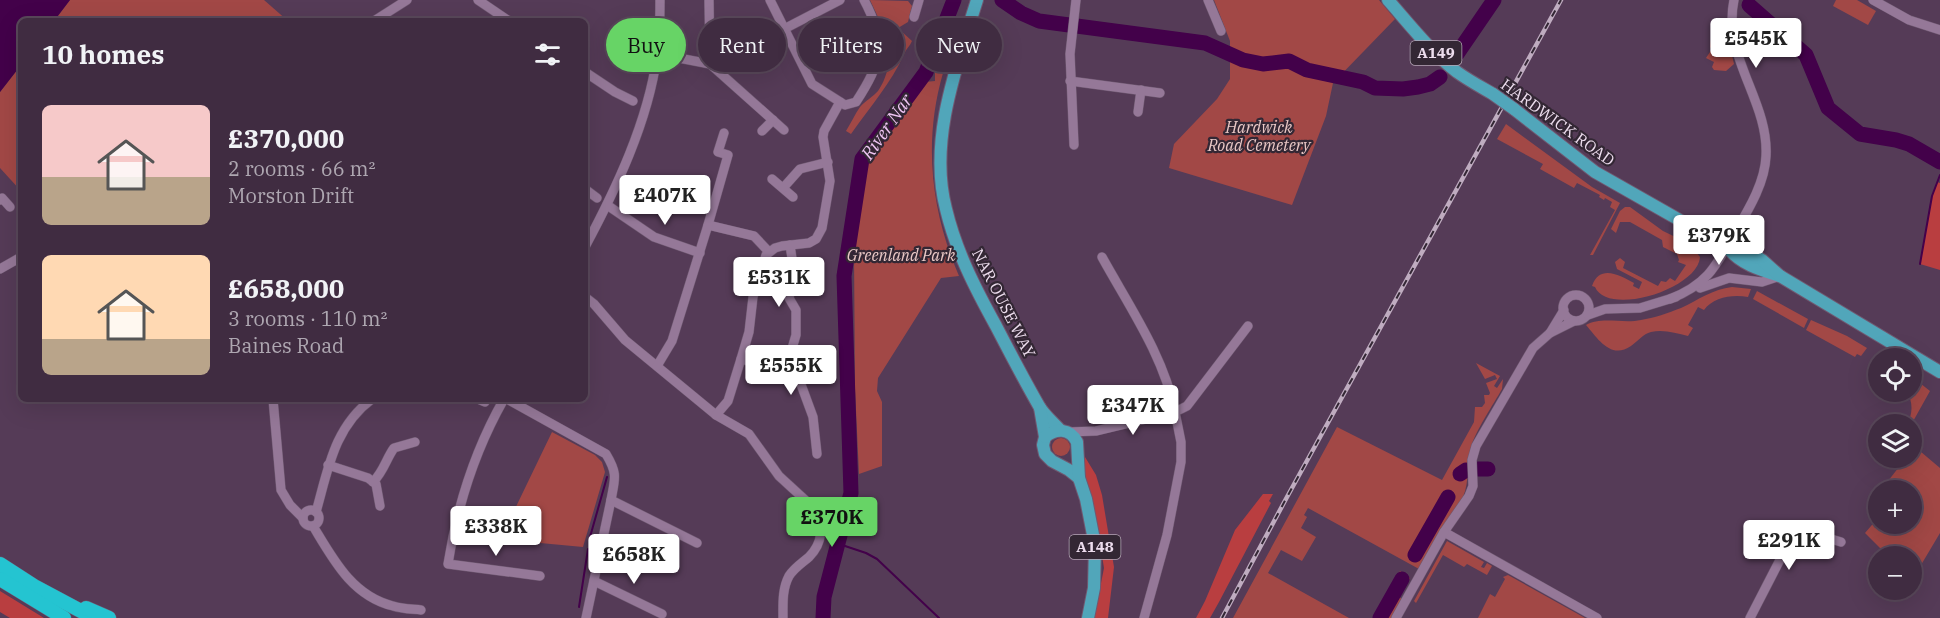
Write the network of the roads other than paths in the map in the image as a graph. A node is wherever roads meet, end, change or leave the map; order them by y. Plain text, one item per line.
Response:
1 (407, 0) edge
2 (478, 0) edge
3 (660, 0) edge
4 (709, 0) edge
5 (770, 0) edge
6 (840, 0) edge
7 (864, 0) edge
8 (919, 0) edge
9 (977, 0) edge
10 (1076, 0) edge
11 (1208, 0) edge
12 (1388, 0) edge
13 (1734, 0) edge
14 (1873, 0) edge
15 (914, 17) dead end
16 (379, 18) edge
17 (505, 18) edge
18 (659, 18) edge
19 (709, 18) edge
20 (779, 18) edge
21 (786, 28) edge
22 (1940, 30) edge
23 (1221, 31) dead end
24 (786, 33) edge
25 (654, 72) edge
26 (719, 72) edge
27 (588, 74) edge
28 (1070, 81) junction
29 (1141, 90) junction
30 (1160, 93) dead end
31 (633, 101) dead end
32 (840, 102) junction
33 (1138, 112) dead end
34 (773, 120) junction
35 (784, 130) dead end
36 (762, 131) dead end
37 (724, 133) dead end
38 (1074, 145) dead end
39 (828, 162) junction
40 (772, 179) dead end
41 (783, 188) junction
42 (588, 191) edge
43 (793, 197) dead end
44 (597, 198) dead end
45 (0, 200) edge
46 (607, 205) junction
47 (10, 207) dead end
48 (708, 225) junction
49 (588, 241) edge
50 (790, 245) junction
51 (1727, 247) junction
52 (769, 252) junction
53 (700, 253) junction
54 (1102, 257) dead end
55 (18, 259) edge
56 (0, 269) edge
57 (1780, 276) junction
58 (588, 299) edge
59 (1670, 299) junction
60 (1587, 301) junction
61 (1605, 309) junction
62 (1564, 310) junction
63 (1588, 315) junction
64 (1574, 321) junction
65 (1248, 326) dead end
66 (1550, 333) junction
67 (741, 359) junction
68 (657, 366) junction
69 (785, 372) junction
70 (1940, 372) edge
71 (273, 402) edge
72 (369, 402) edge
73 (503, 402) edge
74 (511, 402) edge
75 (1040, 408) junction
76 (1175, 412) junction
77 (716, 415) junction
78 (1064, 431) junction
79 (1096, 431) junction
80 (1045, 437) junction
81 (415, 442) dead end
82 (1077, 452) junction
83 (817, 454) dead end
84 (1061, 464) junction
85 (328, 465) junction
86 (1079, 478) junction
87 (373, 482) junction
88 (611, 500) junction
89 (380, 506) dead end
90 (316, 512) junction
91 (303, 518) junction
92 (312, 526) junction
93 (1444, 532) junction
94 (1842, 542) dead end
95 (697, 543) dead end
96 (0, 564) edge
97 (540, 576) dead end
98 (0, 579) edge
99 (594, 580) junction
100 (31, 591) junction
101 (415, 612) edge
102 (662, 614) dead end
103 (67, 618) edge
104 (94, 618) edge
105 (109, 618) edge
106 (586, 618) edge
107 (783, 618) edge
108 (1088, 618) edge
109 (1144, 618) edge
110 (1396, 618) edge
111 (1597, 618) edge
112 (1750, 618) edge

1 - 16 street
2 - 17 street
3 - 18 street
4 - 19 street
5 - 20 street
6 - 21 street
7 - 32 street
8 - 15 street
9 - 75 main road, NAR OUSE WAY / A148
10 - 28 street
11 - 23 street
12 - 51 main road, HARDWICK ROAD / A149, bridge
13 - 51 street
14 - 22 street
24 - 32 street
25 - 46 street
26 - 34 street
27 - 31 street
28 - 29 street
28 - 38 street
29 - 30 street
29 - 33 street
32 - 39 street
34 - 35 street
34 - 36 street
37 - 48 street
39 - 41 street
39 - 50 street
40 - 41 street
41 - 43 street
42 - 44 street
45 - 47 street
46 - 49 street
46 - 53 street
48 - 52 street
48 - 53 street
50 - 52 street
50 - 69 street
51 - 57 main road, HARDWICK ROAD / A149
51 - 59 street
52 - 67 street
53 - 68 street
54 - 76 street
55 - 56 street
57 - 59 street
57 - 70 main road, HARDWICK ROAD / A149
58 - 68 street
59 - 61 street
60 - 61 street
60 - 62 street
60 - 63 street
61 - 63 street
62 - 64 street
62 - 66 street
63 - 64 street
64 - 66 street
65 - 76 street
66 - 93 street
67 - 69 street
67 - 77 street
68 - 77 street
69 - 83 street
71 - 91 street
72 - 85 street
73 - 97 street
74 - 88 street
75 - 78 main road, NAR OUSE WAY / A148
75 - 80 main road, NAR OUSE WAY / A148
76 - 79 street
76 - 109 street
77 - 107 street
78 - 79 street
78 - 80 main road
78 - 82 main road, NAR OUSE WAY / A148
79 - 82 street
80 - 84 main road, NAR OUSE WAY / A148
81 - 87 street
82 - 84 main road
82 - 86 main road, NAR OUSE WAY / A148
84 - 86 main road, NAR OUSE WAY / A148
85 - 87 street
85 - 90 street
86 - 108 main road, NAR OUSE WAY / A148
87 - 89 street
88 - 95 street
88 - 99 street
90 - 91 street
90 - 92 street
91 - 92 street
92 - 101 street
93 - 110 street
93 - 111 street
94 - 112 street
96 - 100 highway
98 - 100 highway
99 - 102 street
99 - 106 street
100 - 103 highway
100 - 104 highway
100 - 105 highway

